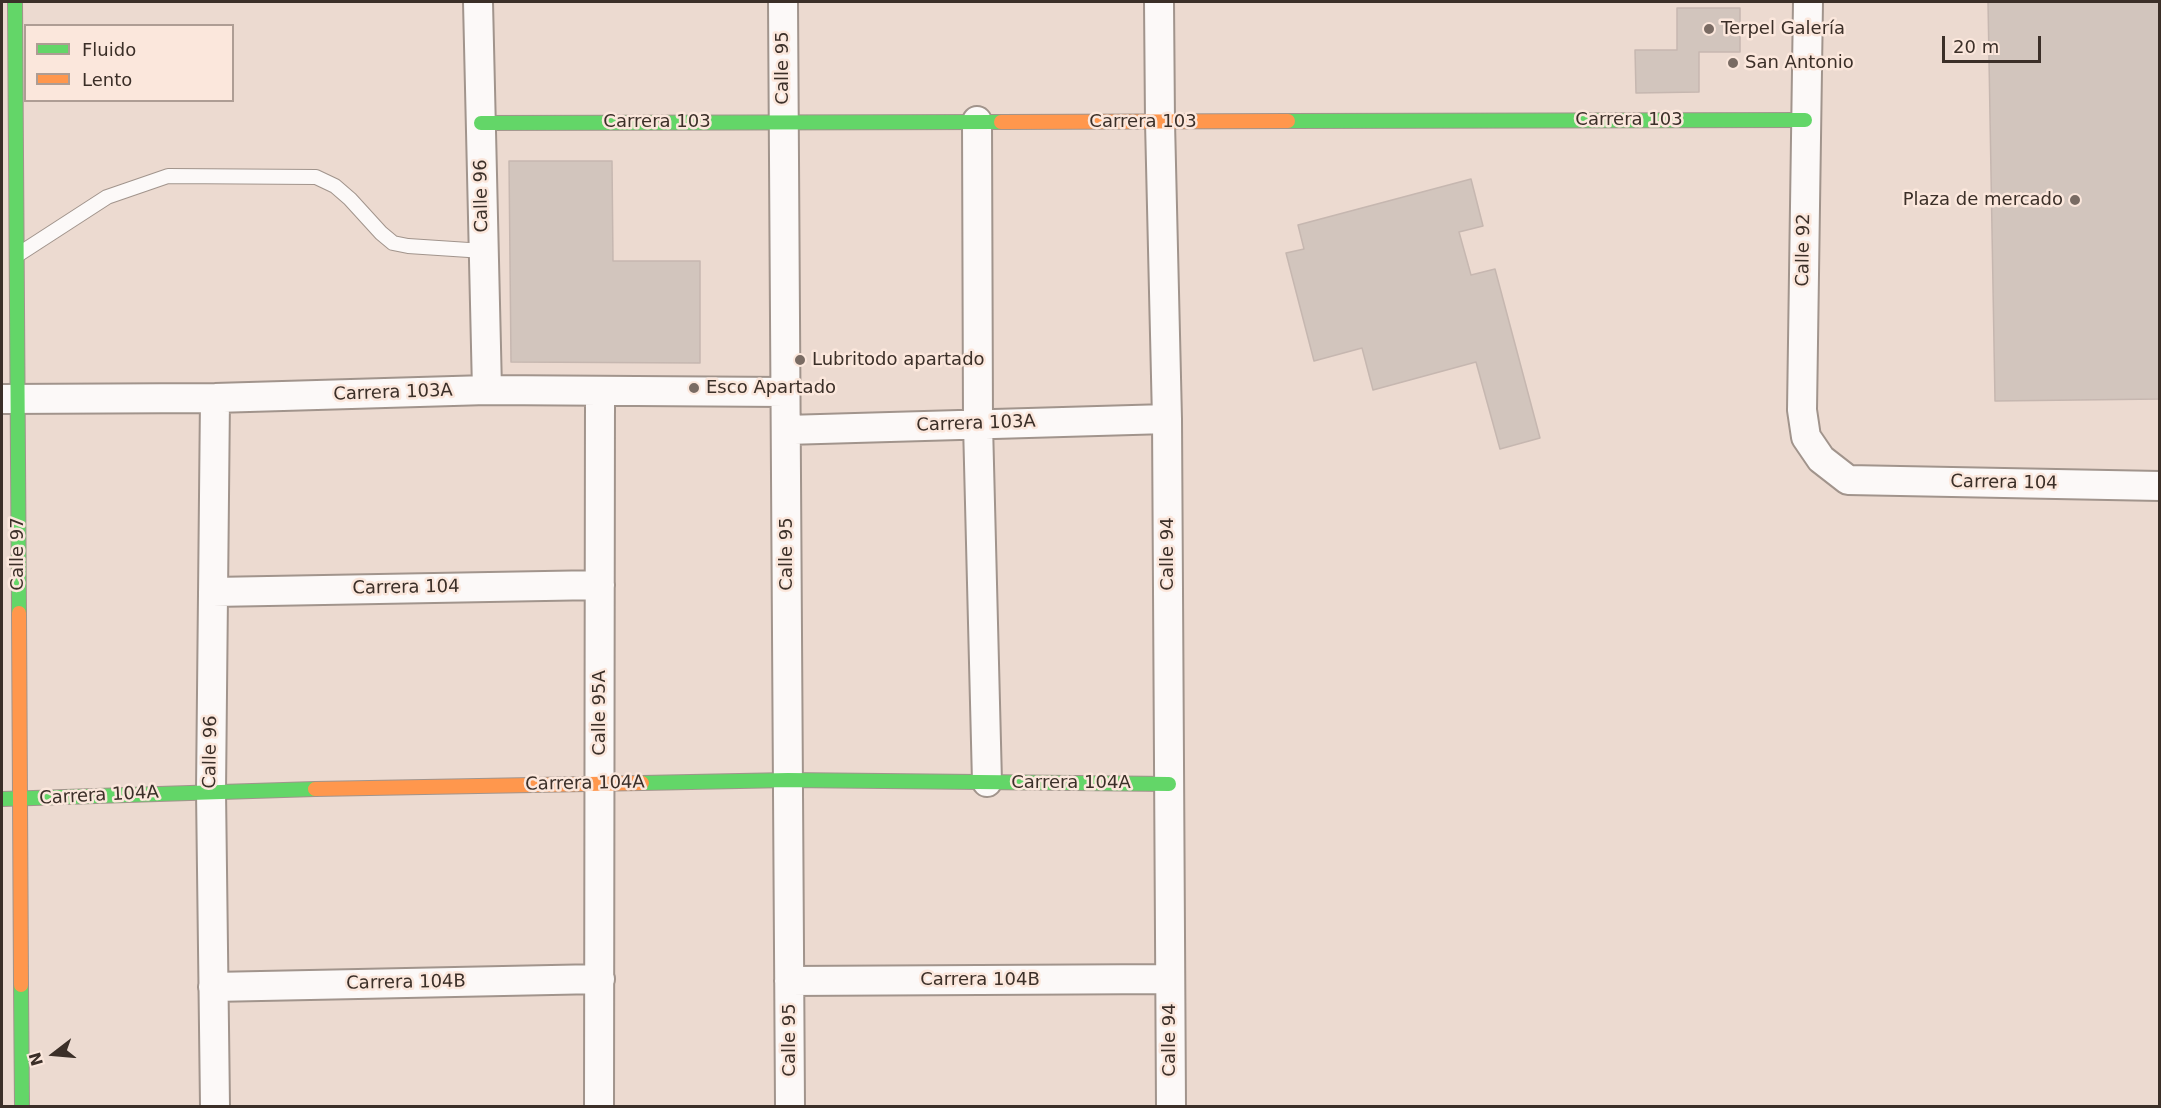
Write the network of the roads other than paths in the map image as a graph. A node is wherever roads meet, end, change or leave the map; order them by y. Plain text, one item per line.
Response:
1 (15, 2) edge
2 (477, 2) edge
3 (783, 2) edge
4 (1159, 2) edge
5 (1808, 2) edge
6 (1805, 120) junction
7 (977, 121) junction
8 (784, 122) junction
9 (1160, 122) junction
10 (481, 123) junction
11 (9, 195) edge
12 (484, 251) junction
13 (16, 256) junction
14 (487, 390) junction
15 (600, 391) junction
16 (785, 392) junction
17 (215, 398) junction
18 (12, 407) edge
19 (1167, 419) junction
20 (978, 424) junction
21 (2, 429) edge
22 (786, 430) junction
23 (1848, 480) joint
24 (2160, 486) edge
25 (600, 585) junction
26 (213, 592) junction
27 (788, 780) junction
28 (987, 782) junction
29 (600, 784) junction
30 (1169, 784) junction
31 (211, 791) junction
32 (2, 800) edge
33 (20, 800) junction
34 (600, 979) junction
35 (1170, 979) junction
36 (789, 981) junction
37 (213, 987) junction
38 (11, 988) edge
39 (22, 1107) edge
40 (215, 1107) edge
41 (599, 1107) edge
42 (790, 1107) edge
43 (1171, 1107) edge

1 - 11 street, Calle 97
2 - 10 street, Calle 96
3 - 8 street, Calle 95
4 - 9 street, Calle 94
5 - 6 street, Calle 92
6 - 9 street, Carrera 103
6 - 23 street, Calle 92
7 - 8 street, Carrera 103
7 - 9 street, Carrera 103
7 - 20 street
8 - 10 street, Carrera 103
8 - 16 street, Calle 95
9 - 19 street, Calle 94
10 - 12 street, Calle 96
11 - 13 street, Calle 97
12 - 13 lane
12 - 14 street, Calle 96
13 - 18 street, Calle 97
14 - 15 street, Carrera 103A
14 - 17 street, Carrera 103A
15 - 16 street, Carrera 103A
15 - 25 street, Calle 95A
16 - 22 street, Calle 95
17 - 18 street, Carrera 103A
17 - 26 street, Calle 96
18 - 21 lane
18 - 33 street, Calle 97
19 - 20 street, Carrera 103A
19 - 30 street, Calle 94
20 - 22 street, Carrera 103A
20 - 28 street
22 - 27 street, Calle 95
23 - 24 street, Carrera 104
25 - 26 street, Carrera 104
25 - 29 street, Calle 95A
26 - 31 street, Calle 96
27 - 28 street, Carrera 104A
27 - 29 street, Carrera 104A
27 - 36 street, Calle 95
28 - 30 street, Carrera 104A
29 - 31 street, Carrera 104A
29 - 34 street, Calle 95A
30 - 35 street, Calle 94
31 - 33 street, Carrera 104A
31 - 37 street, Calle 96
32 - 33 street, Carrera 104A
33 - 38 street, Calle 97
34 - 37 street, Carrera 104B
34 - 41 street, Calle 95A
35 - 36 street, Carrera 104B
35 - 43 street, Calle 94
36 - 42 street, Calle 95
37 - 40 street, Calle 96
38 - 39 street, Calle 97

